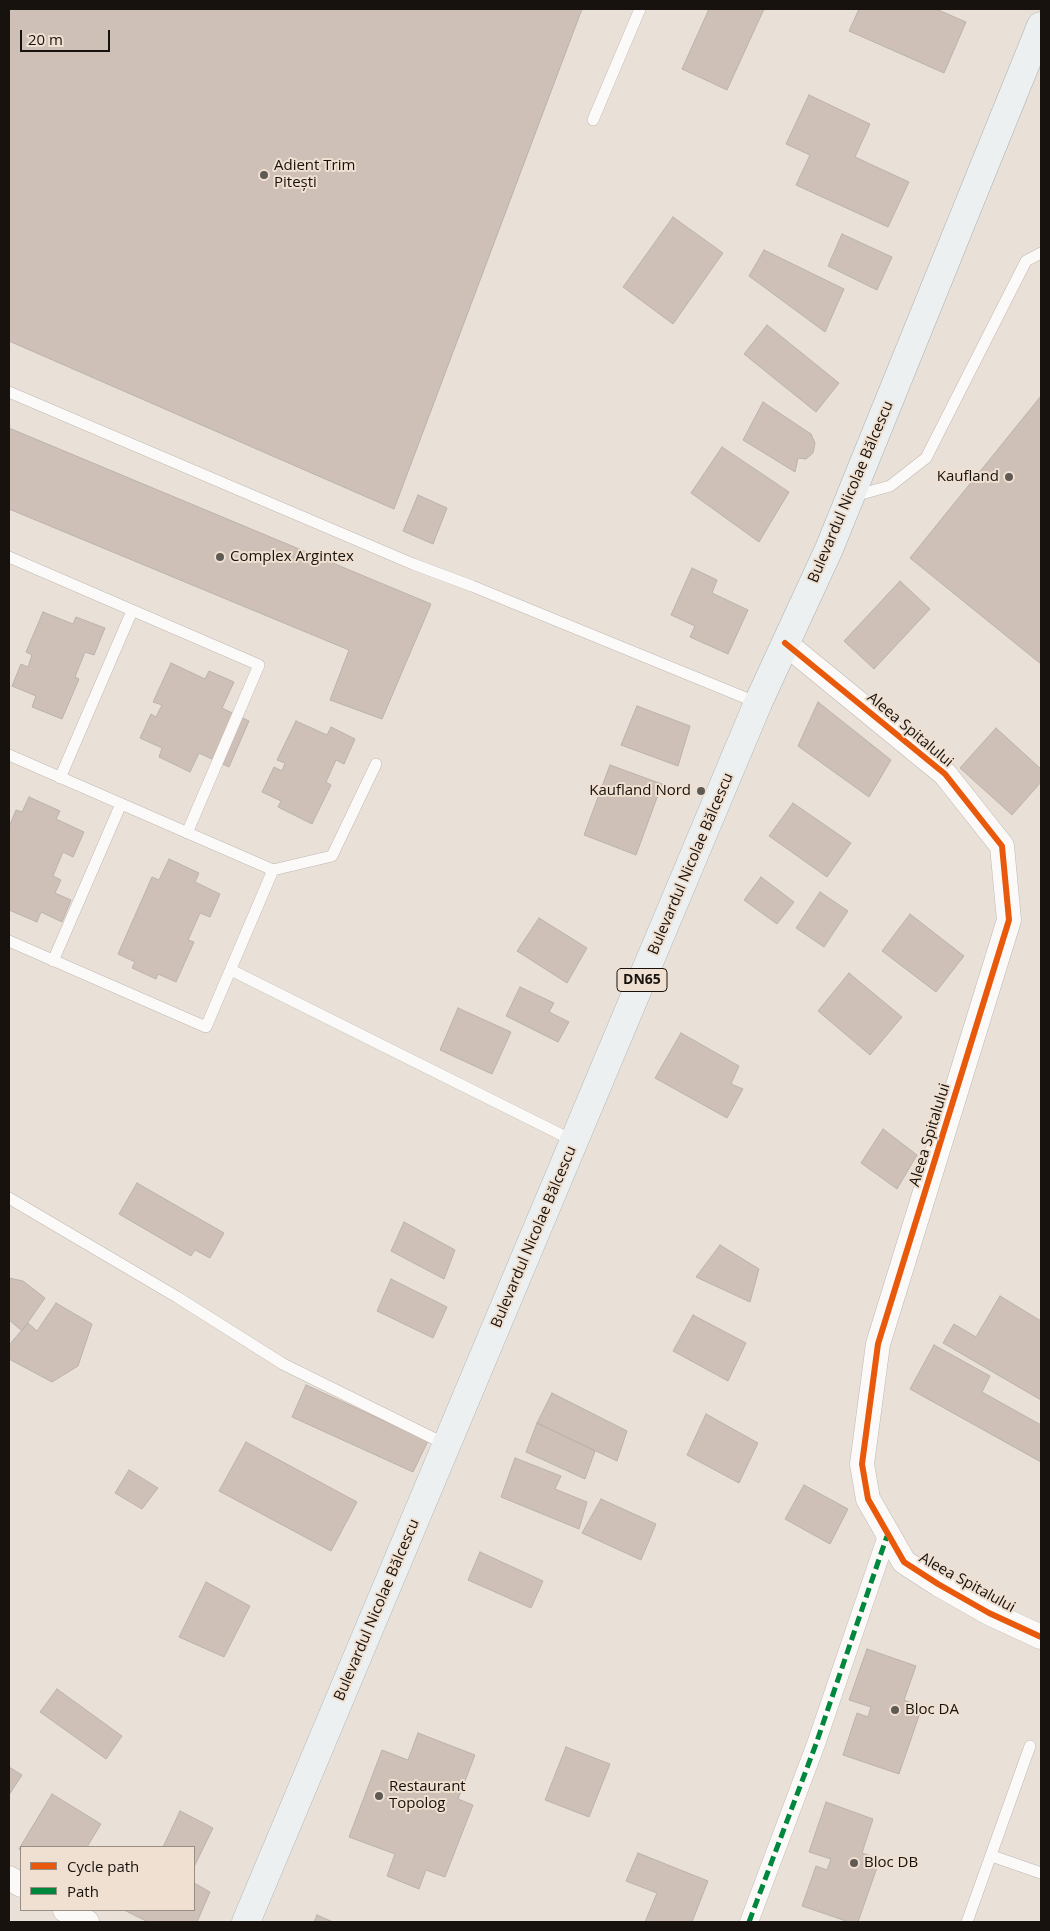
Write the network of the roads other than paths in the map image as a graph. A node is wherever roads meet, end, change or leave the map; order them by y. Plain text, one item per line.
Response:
1 (640, 9) edge
2 (1040, 34) edge
3 (593, 120) dead end
4 (1041, 253) edge
5 (9, 392) edge
6 (850, 497) junction
7 (9, 557) edge
8 (132, 611) junction
9 (786, 643) junction
10 (758, 703) junction
11 (9, 755) edge
12 (376, 764) dead end
13 (60, 778) junction
14 (121, 804) junction
15 (187, 833) junction
16 (273, 870) junction
17 (9, 941) edge
18 (53, 961) junction
19 (231, 970) junction
20 (574, 1141) junction
21 (9, 1198) edge
22 (447, 1445) junction
23 (888, 1536) junction
24 (1041, 1637) edge
25 (1030, 1746) dead end
26 (992, 1856) junction
27 (1041, 1873) edge
28 (9, 1878) edge
29 (20, 1884) edge
30 (67, 1911) edge
31 (87, 1922) edge
32 (246, 1922) edge
33 (749, 1922) edge
34 (967, 1922) edge

1 - 3 lane
2 - 6 main road, Bulevardul Nicolae Bălcescu / DN65
4 - 6 lane
5 - 10 lane
6 - 9 main road, Bulevardul Nicolae Bălcescu / DN65
7 - 8 lane
8 - 13 lane
8 - 15 lane
9 - 10 main road, Bulevardul Nicolae Bălcescu / DN65
9 - 23 street, Aleea Spitalului
10 - 20 main road, Bulevardul Nicolae Bălcescu / DN65
11 - 13 lane
12 - 16 lane
13 - 14 lane
14 - 15 lane
14 - 18 lane
15 - 16 lane
16 - 19 lane
17 - 18 lane
18 - 19 lane
19 - 20 lane
20 - 22 main road, Bulevardul Nicolae Bălcescu / DN65
21 - 22 lane
22 - 32 main road, Bulevardul Nicolae Bălcescu / DN65
23 - 24 street, Aleea Spitalului
23 - 33 street
25 - 26 lane
26 - 27 lane
26 - 34 lane
28 - 29 street
30 - 31 street

